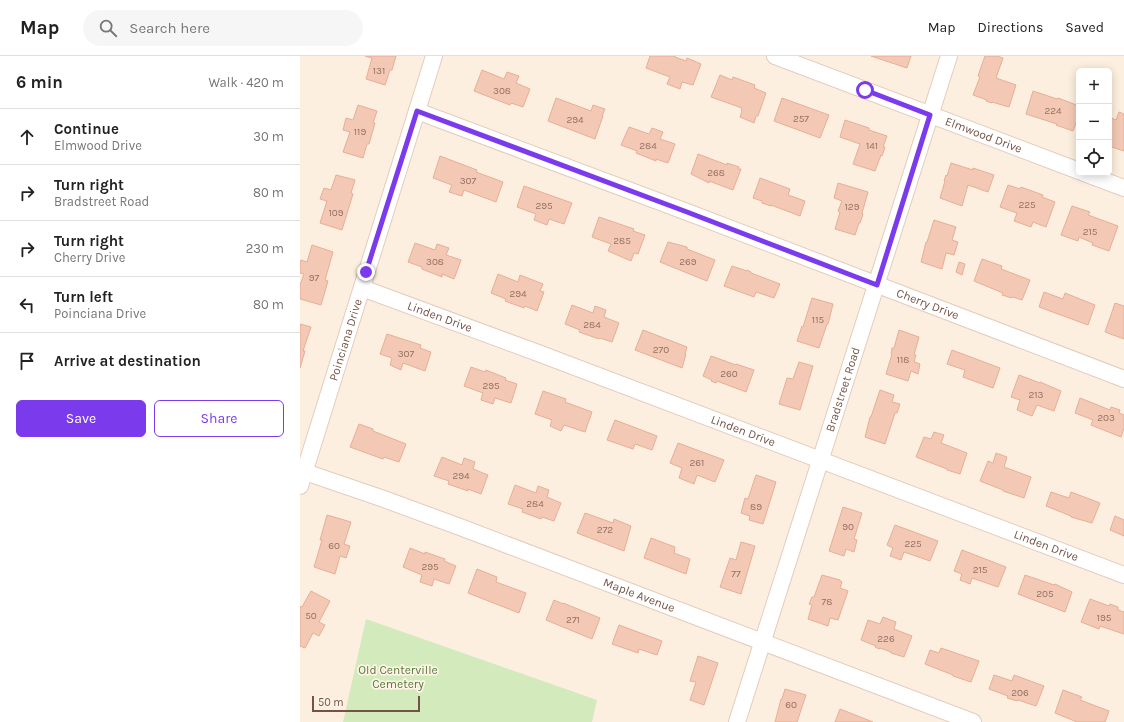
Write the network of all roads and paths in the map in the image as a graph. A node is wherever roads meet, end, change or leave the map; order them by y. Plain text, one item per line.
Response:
1 (434, 56) edge
2 (775, 56) edge
3 (949, 56) edge
4 (417, 111) junction
5 (930, 115) junction
6 (1076, 170) edge
7 (1092, 176) edge
8 (1124, 188) edge
9 (877, 285) junction
10 (362, 288) junction
11 (1124, 379) edge
12 (820, 460) junction
13 (302, 479) edge
14 (1124, 575) edge
15 (763, 642) junction
16 (737, 722) edge
17 (973, 722) edge

1 - 4 street, Poinciana Drive
2 - 5 street, Elmwood Drive
3 - 5 street, Bradstreet Road
4 - 9 street, Cherry Drive
4 - 10 street, Poinciana Drive
5 - 6 street, Elmwood Drive
5 - 9 street, Bradstreet Road
7 - 8 street
9 - 11 street, Cherry Drive
9 - 12 street, Bradstreet Road
10 - 12 street, Linden Drive
10 - 13 street, Poinciana Drive
12 - 14 street, Linden Drive
12 - 15 street, Bradstreet Road
13 - 15 street, Maple Avenue
15 - 16 street, Bradstreet Road
15 - 17 street, Maple Avenue

